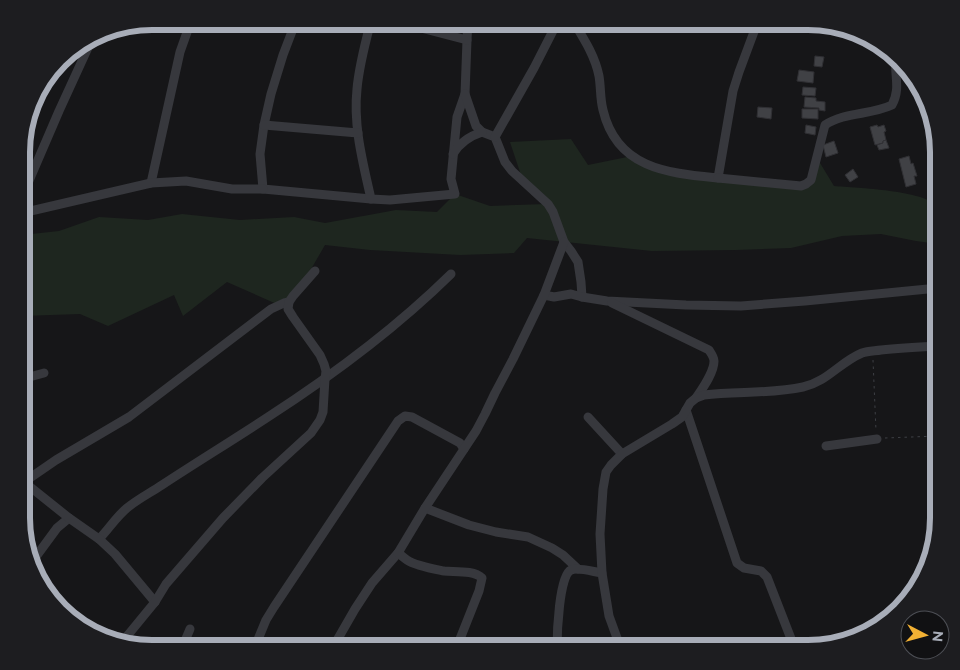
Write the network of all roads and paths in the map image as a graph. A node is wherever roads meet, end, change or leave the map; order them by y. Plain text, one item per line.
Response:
1 (188, 30) edge
2 (293, 30) edge
3 (369, 30) edge
4 (429, 30) edge
5 (468, 30) edge
6 (553, 30) edge
7 (578, 30) edge
8 (755, 30) edge
9 (467, 40) junction
10 (87, 49) edge
11 (895, 68) edge
12 (465, 94) junction
13 (264, 125) junction
14 (482, 132) junction
15 (358, 133) junction
16 (494, 138) junction
17 (453, 154) junction
18 (30, 178) edge
19 (718, 178) junction
20 (151, 183) junction
21 (263, 189) junction
22 (371, 199) junction
23 (30, 211) edge
24 (564, 242) junction
25 (315, 271) dead end
26 (451, 274) dead end
27 (930, 289) edge
28 (544, 295) junction
29 (582, 297) junction
30 (607, 301) junction
31 (289, 302) junction
32 (930, 346) edge
33 (872, 352) junction
34 (44, 373) dead end
35 (30, 377) edge
36 (325, 379) junction
37 (696, 398) junction
38 (686, 410) junction
39 (588, 417) dead end
40 (930, 436) edge
41 (877, 439) junction
42 (826, 446) dead end
43 (464, 448) junction
44 (622, 454) junction
45 (30, 478) edge
46 (30, 487) edge
47 (425, 508) junction
48 (69, 518) junction
49 (99, 539) junction
50 (398, 552) junction
51 (36, 556) edge
52 (578, 569) junction
53 (602, 573) junction
54 (155, 602) junction
55 (190, 629) dead end
56 (126, 637) edge
57 (185, 640) edge
58 (257, 640) edge
59 (337, 640) edge
60 (460, 640) edge
61 (557, 640) edge
62 (618, 640) edge
63 (792, 640) edge

1 - 20 street
2 - 13 street
3 - 15 street
4 - 9 street
5 - 9 street
6 - 16 street
7 - 19 street
8 - 19 street
9 - 12 street
10 - 18 street
11 - 19 street
12 - 14 street
12 - 17 street
13 - 15 street
13 - 21 street
14 - 16 street
14 - 17 street
15 - 22 street
16 - 24 street
17 - 22 street
20 - 21 street
20 - 23 street
21 - 22 street
24 - 28 street
24 - 29 street
25 - 31 street
26 - 36 street
27 - 30 street
28 - 29 street
28 - 43 street
29 - 30 street
30 - 37 street
31 - 36 street
31 - 45 street
32 - 33 street
33 - 37 street
33 - 41 path
34 - 35 street
36 - 49 street
36 - 54 street
37 - 38 street
38 - 44 street
38 - 63 street
39 - 44 street
40 - 41 path
41 - 42 street
43 - 47 street
43 - 58 street
44 - 53 street
46 - 48 street
47 - 50 street
47 - 52 street
48 - 49 street
48 - 51 street
49 - 54 street
50 - 59 street
50 - 60 street
52 - 53 street
52 - 61 street
53 - 62 street
54 - 56 street
55 - 57 street

